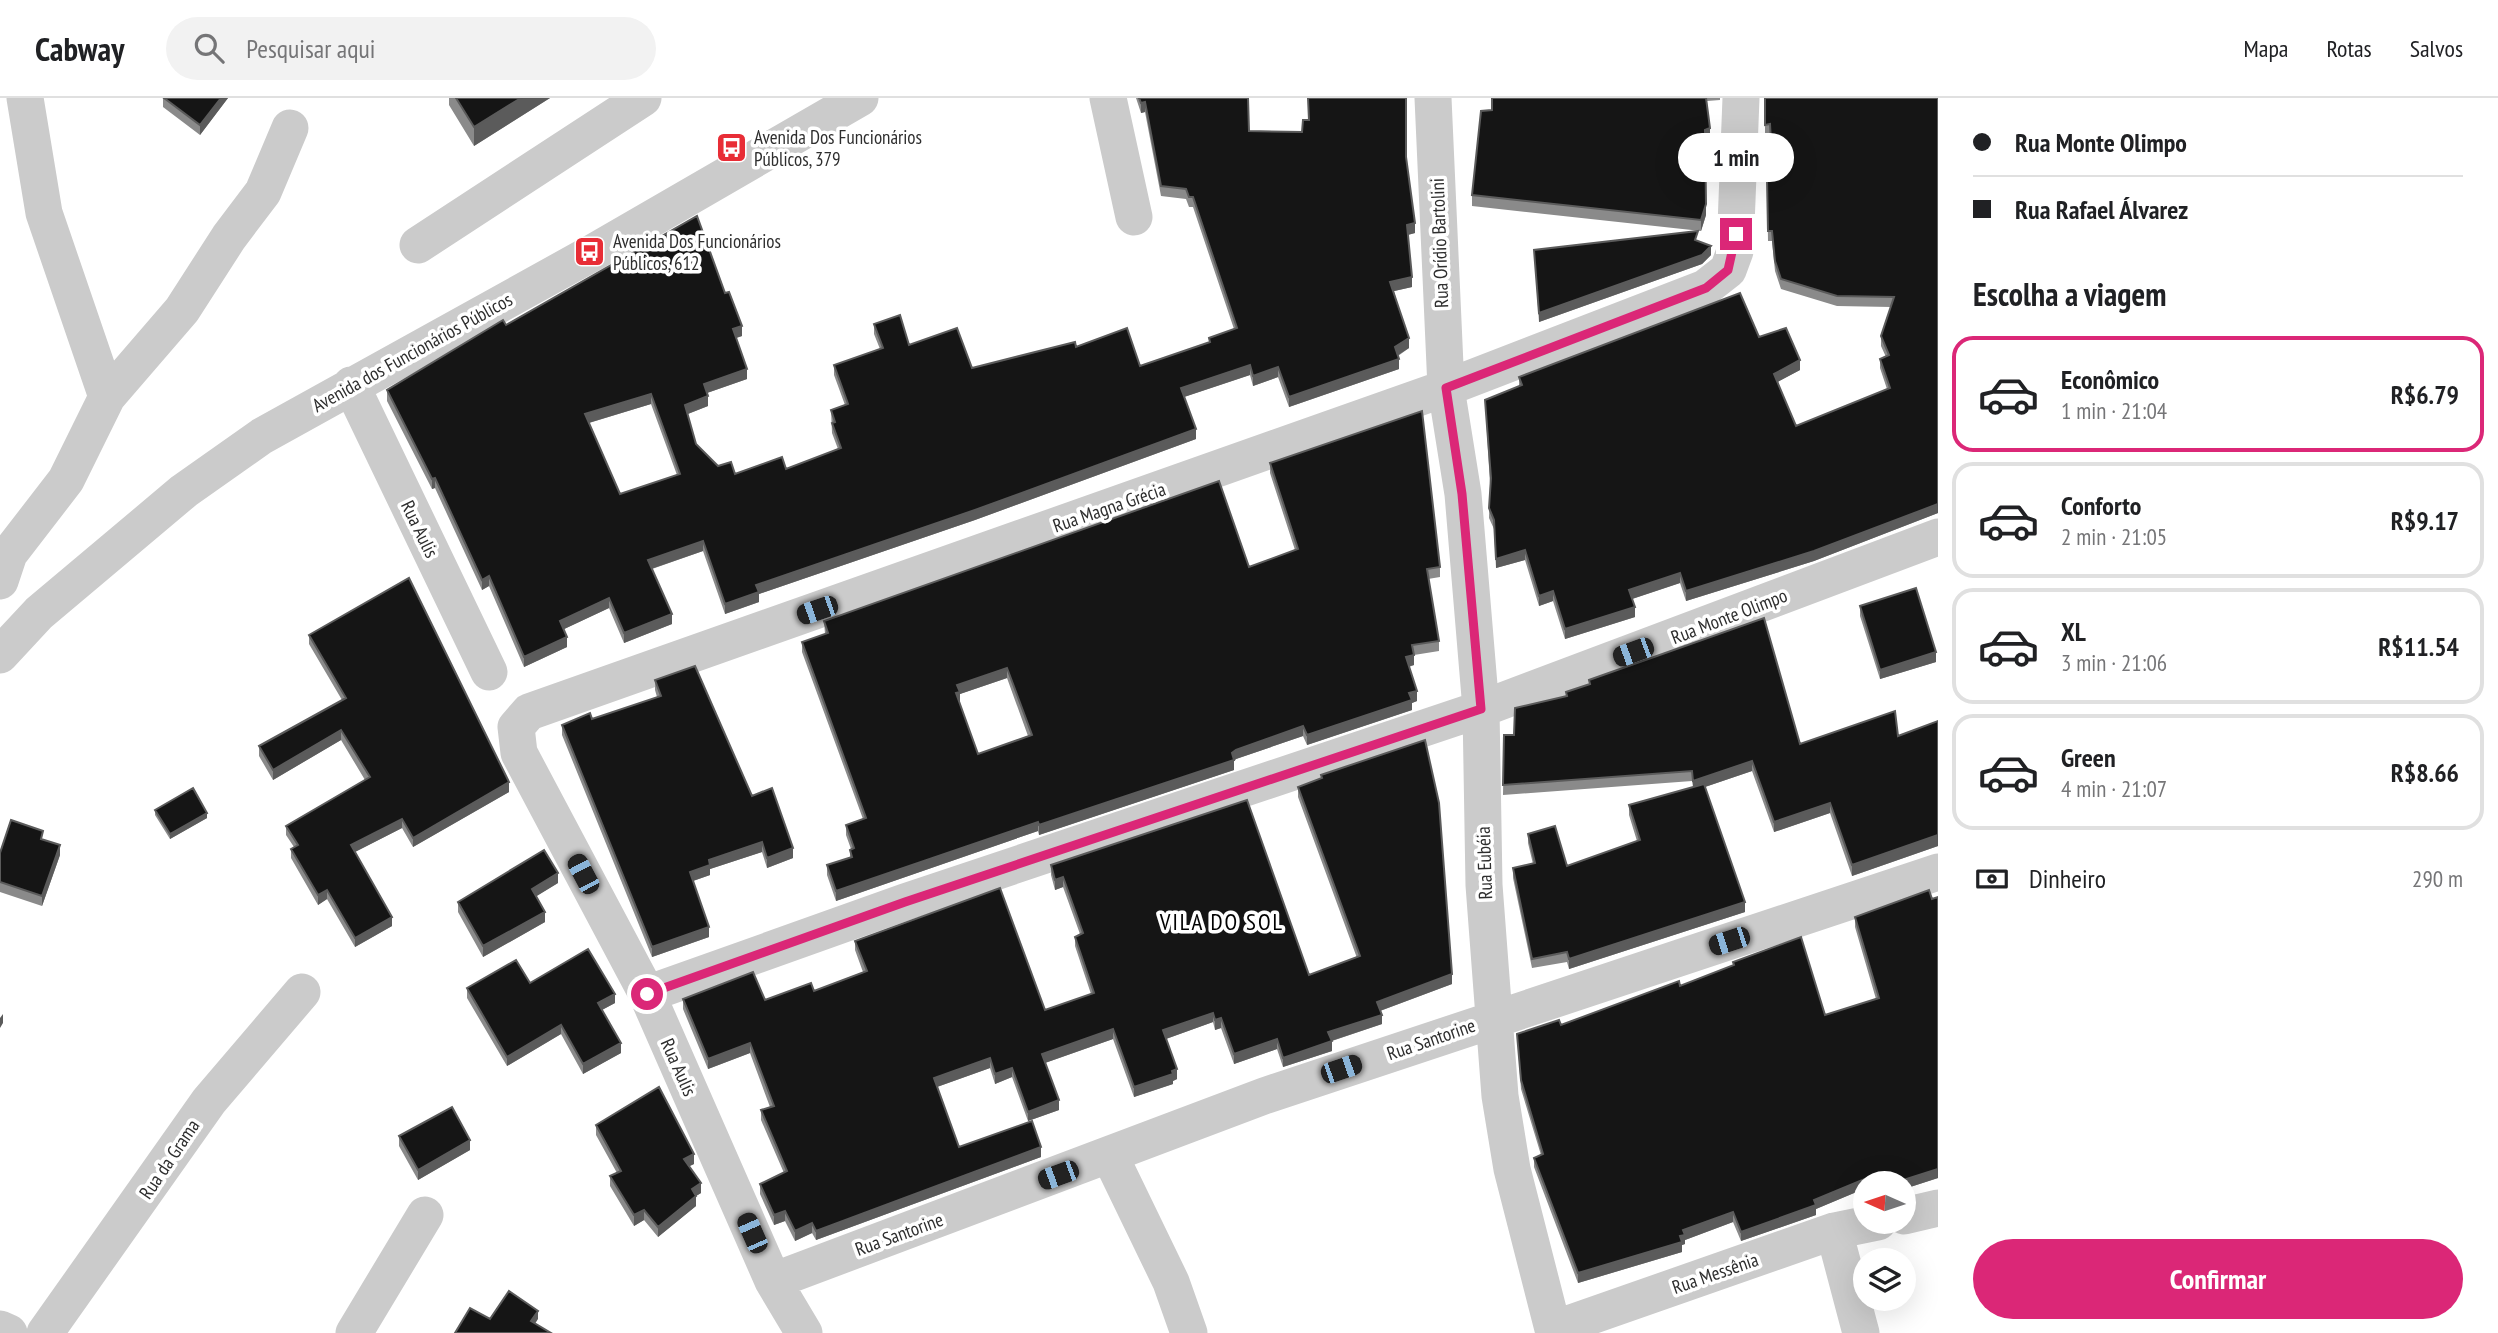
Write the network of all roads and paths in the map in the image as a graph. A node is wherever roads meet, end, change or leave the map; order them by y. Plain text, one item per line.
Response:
1 (25, 98) edge
2 (643, 98) edge
3 (1108, 98) edge
4 (1433, 98) edge
5 (1741, 98) edge
6 (854, 99) edge
7 (290, 128) dead end
8 (1134, 217) dead end
9 (418, 245) dead end
10 (351, 385) junction
11 (1446, 388) junction
12 (107, 397) junction
13 (1938, 537) edge
14 (0, 581) edge
15 (0, 655) edge
16 (489, 672) dead end
17 (1481, 709) junction
18 (516, 727) joint
19 (1938, 872) edge
20 (302, 992) dead end
21 (647, 994) junction
22 (1494, 1017) junction
23 (1110, 1156) junction
24 (1938, 1208) edge
25 (1916, 1213) edge
26 (425, 1214) dead end
27 (1853, 1227) edge
28 (1834, 1231) junction
29 (773, 1281) junction
30 (0, 1329) edge
31 (1554, 1331) edge
32 (9, 1333) edge
33 (45, 1333) edge
34 (354, 1333) edge
35 (804, 1333) edge
36 (1189, 1333) edge
37 (1861, 1333) edge

1 - 12 street
2 - 9 street
3 - 8 street
4 - 11 street, Rua Orídio Bartolini
5 - 11 street, Rua Magna Grécia
6 - 10 street, Avenida dos Funcionários Públicos
7 - 12 street
10 - 15 street, Avenida dos Funcionários Públicos
10 - 16 street, Rua Aulis
11 - 17 street, Rua Eubéia
11 - 18 street, Rua Magna Grécia
12 - 14 street
13 - 17 street, Rua Monte Olimpo
17 - 21 street, Rua Monte Olimpo
17 - 22 street, Rua Eubéia
18 - 21 street, Rua Aulis
19 - 22 street, Rua Santorine
20 - 33 street, Rua da Grama
21 - 29 street, Rua Aulis
22 - 23 street, Rua Santorine
22 - 31 street, Rua Eubéia
23 - 29 street, Rua Santorine
23 - 36 street
24 - 25 street
26 - 34 street
27 - 28 street, Rua Messênia
28 - 31 street, Rua Messênia
28 - 37 street
29 - 35 street, Rua Aulis
30 - 32 street

